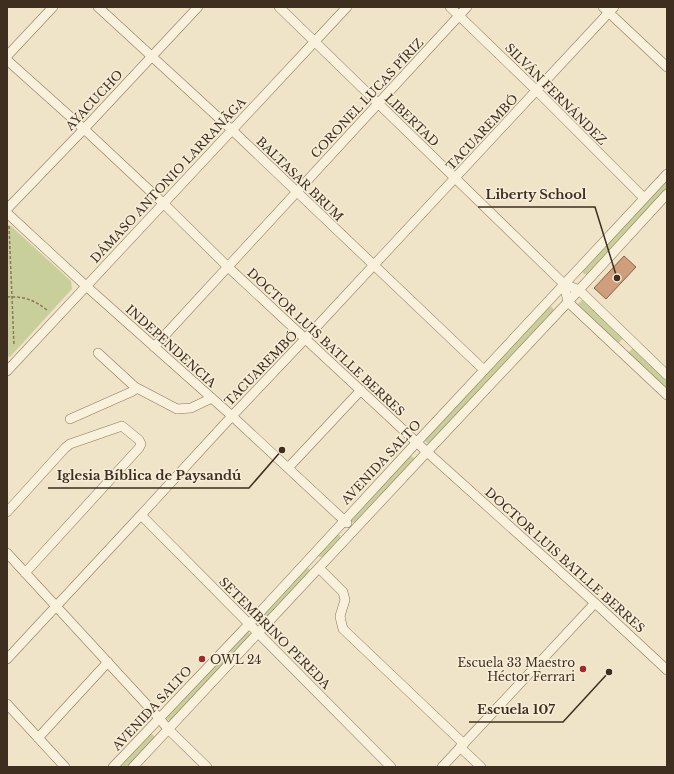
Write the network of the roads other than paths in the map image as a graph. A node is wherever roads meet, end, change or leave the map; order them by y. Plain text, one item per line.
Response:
1 (53, 7) edge
2 (98, 7) edge
3 (198, 7) edge
4 (279, 7) edge
5 (347, 7) edge
6 (450, 7) edge
7 (467, 7) edge
8 (609, 9) edge
9 (459, 16) junction
10 (314, 42) junction
11 (7, 56) edge
12 (152, 56) junction
13 (7, 60) edge
14 (667, 67) edge
15 (536, 90) junction
16 (378, 104) junction
17 (84, 129) junction
18 (232, 130) junction
19 (667, 174) edge
20 (455, 178) junction
21 (296, 192) junction
22 (667, 194) edge
23 (644, 198) junction
24 (163, 203) junction
25 (8, 212) edge
26 (374, 265) junction
27 (228, 267) junction
28 (564, 284) junction
29 (86, 286) junction
30 (579, 290) junction
31 (568, 302) junction
32 (306, 338) junction
33 (154, 347) junction
34 (98, 353) dead end
35 (7, 370) edge
36 (484, 370) junction
37 (667, 375) edge
38 (137, 388) junction
39 (361, 390) junction
40 (667, 395) edge
41 (212, 398) junction
42 (232, 416) junction
43 (70, 419) dead end
44 (417, 442) junction
45 (427, 452) junction
46 (288, 468) junction
47 (7, 512) edge
48 (141, 515) junction
49 (344, 520) junction
50 (354, 530) junction
51 (7, 553) edge
52 (311, 556) junction
53 (320, 567) junction
54 (25, 573) junction
55 (595, 603) junction
56 (56, 607) junction
57 (249, 624) junction
58 (258, 633) junction
59 (7, 659) edge
60 (108, 662) junction
61 (667, 670) edge
62 (7, 704) edge
63 (159, 718) junction
64 (168, 729) junction
65 (38, 738) junction
66 (462, 746) junction
67 (64, 767) edge
68 (113, 767) edge
69 (133, 767) edge
70 (207, 767) edge
71 (391, 767) edge
72 (442, 767) edge
73 (481, 767) edge

1 - 11 street
2 - 12 street, BALTASAR BRUM
3 - 12 street, AYACUCHO
4 - 10 street, LIBERTAD
5 - 10 street, DÁMASO ANTONIO LARRANÃGA
6 - 9 street, SILVÁN FERNÁNDEZ
7 - 9 street, CORONEL LUCAS PÍRIZ
8 - 14 street
8 - 15 street, TACUAREMBÓ
9 - 15 street, SILVÁN FERNÁNDEZ
9 - 16 street, CORONEL LUCAS PÍRIZ
10 - 16 street, LIBERTAD
10 - 18 street, DÁMASO ANTONIO LARRANÃGA
12 - 17 street, AYACUCHO
12 - 18 street, BALTASAR BRUM
13 - 17 street, DOCTOR LUIS BATLLE BERRES
15 - 20 street, TACUAREMBÓ
15 - 23 street, SILVÁN FERNÁNDEZ
16 - 20 street, LIBERTAD
16 - 21 street, CORONEL LUCAS PÍRIZ
17 - 24 street, DOCTOR LUIS BATLLE BERRES
17 - 25 street, AYACUCHO
18 - 21 street, BALTASAR BRUM
18 - 24 street, DÁMASO ANTONIO LARRANÃGA
19 - 23 street, AVENIDA SALTO
20 - 26 street, TACUAREMBÓ
20 - 28 street, LIBERTAD
21 - 26 street, BALTASAR BRUM
21 - 27 street, CORONEL LUCAS PÍRIZ
22 - 30 street
23 - 28 street, AVENIDA SALTO
24 - 27 street, DOCTOR LUIS BATLLE BERRES
24 - 29 street, DÁMASO ANTONIO LARRANÃGA
25 - 29 street, INDEPENDENCIA
26 - 32 street, TACUAREMBÓ
26 - 36 street, BALTASAR BRUM
27 - 32 street, DOCTOR LUIS BATLLE BERRES
27 - 33 street, CORONEL LUCAS PÍRIZ
28 - 30 street, LIBERTAD
28 - 31 street
28 - 36 street, AVENIDA SALTO
29 - 33 street, INDEPENDENCIA
29 - 35 street, DÁMASO ANTONIO LARRANÃGA
30 - 31 street
30 - 37 street, LIBERTAD
31 - 40 street
31 - 45 street
32 - 39 street, DOCTOR LUIS BATLLE BERRES
32 - 42 street, TACUAREMBÓ
33 - 41 street, INDEPENDENCIA
34 - 38 street
36 - 44 street, AVENIDA SALTO
38 - 41 street
38 - 43 street
39 - 44 street, DOCTOR LUIS BATLLE BERRES
39 - 46 street
41 - 42 street, INDEPENDENCIA
42 - 46 street, INDEPENDENCIA
42 - 48 street, TACUAREMBÓ
44 - 45 street, DOCTOR LUIS BATLLE BERRES
44 - 49 street, AVENIDA SALTO
45 - 50 street
45 - 55 street, DOCTOR LUIS BATLLE BERRES
46 - 49 street, INDEPENDENCIA
47 - 54 street
48 - 56 street, TACUAREMBÓ
48 - 57 street, SETEMBRINO PEREDA
49 - 50 street, INDEPENDENCIA
49 - 52 street, AVENIDA SALTO
50 - 53 street
51 - 54 street
52 - 53 street
52 - 57 street, AVENIDA SALTO
53 - 58 street
53 - 66 street
54 - 56 street
55 - 61 street, DOCTOR LUIS BATLLE BERRES
55 - 66 street
56 - 59 street, TACUAREMBÓ
56 - 60 street
57 - 58 street, SETEMBRINO PEREDA
57 - 63 street, AVENIDA SALTO
58 - 64 street
58 - 71 street, SETEMBRINO PEREDA
60 - 63 street
60 - 65 street
62 - 65 street
63 - 64 street
63 - 68 street, AVENIDA SALTO
64 - 69 street
64 - 70 street
65 - 67 street
66 - 72 street
66 - 73 street

